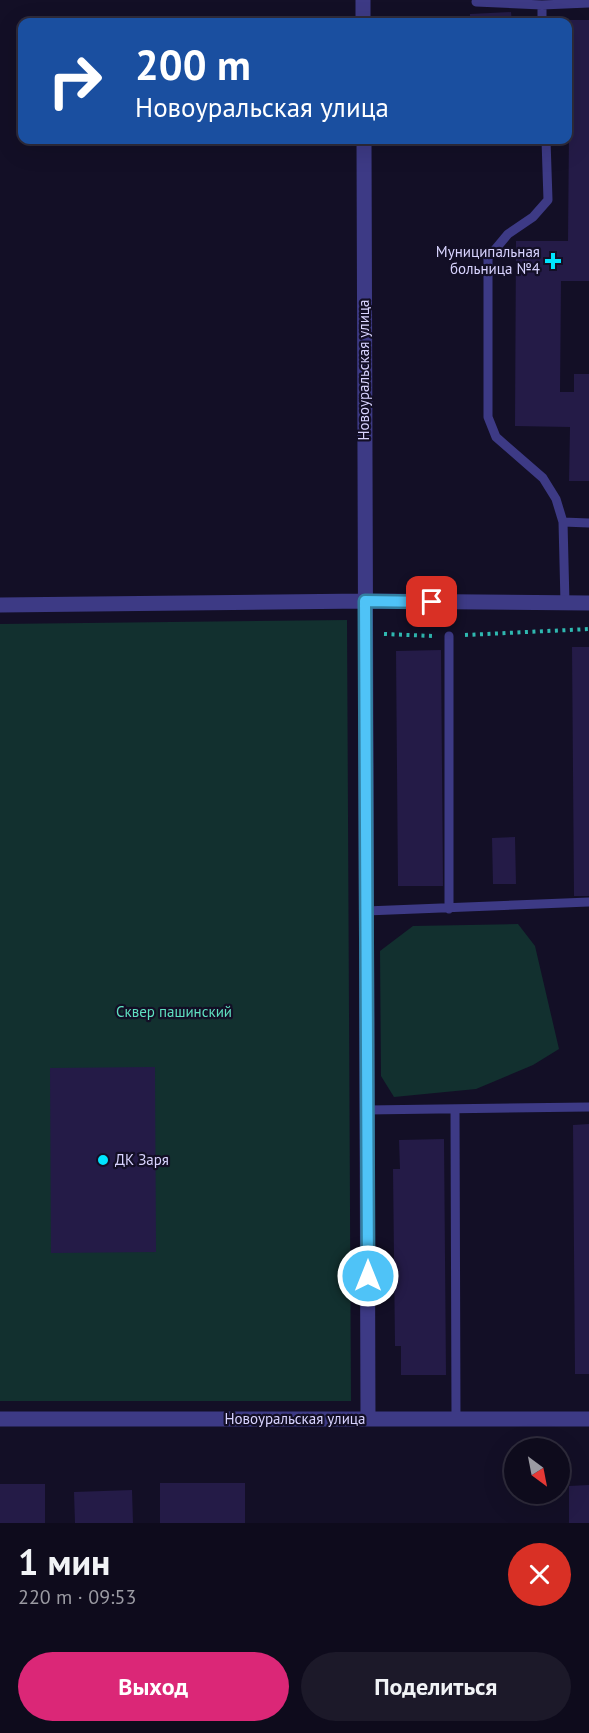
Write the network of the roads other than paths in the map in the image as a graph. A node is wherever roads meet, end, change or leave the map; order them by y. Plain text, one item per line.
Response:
1 (363, 0) edge
2 (476, 2) dead end
3 (589, 3) edge
4 (542, 5) junction
5 (363, 18) edge
6 (542, 18) edge
7 (364, 144) edge
8 (546, 144) edge
9 (562, 522) junction
10 (589, 523) edge
11 (365, 601) junction
12 (565, 603) junction
13 (589, 603) edge
14 (0, 605) edge
15 (448, 636) road end
16 (589, 902) edge
17 (449, 909) junction
18 (366, 911) junction
19 (589, 1107) edge
20 (455, 1109) junction
21 (367, 1110) junction
22 (0, 1419) edge
23 (368, 1419) junction
24 (456, 1419) junction
25 (589, 1419) edge

1 - 5 street
2 - 4 lane
3 - 4 lane
4 - 6 lane
7 - 11 street, Новоуральская улица
8 - 9 lane
9 - 10 lane
9 - 12 lane
11 - 12 street
11 - 14 street
11 - 18 street, Новоуральская улица
12 - 13 street
15 - 17 lane
16 - 17 lane
17 - 18 lane
18 - 21 street, Новоуральская улица
19 - 20 lane
20 - 21 lane
20 - 24 lane
21 - 23 street, Новоуральская улица
22 - 23 street, Новоуральская улица
23 - 24 street, Новоуральская улица
24 - 25 street, Новоуральская улица

